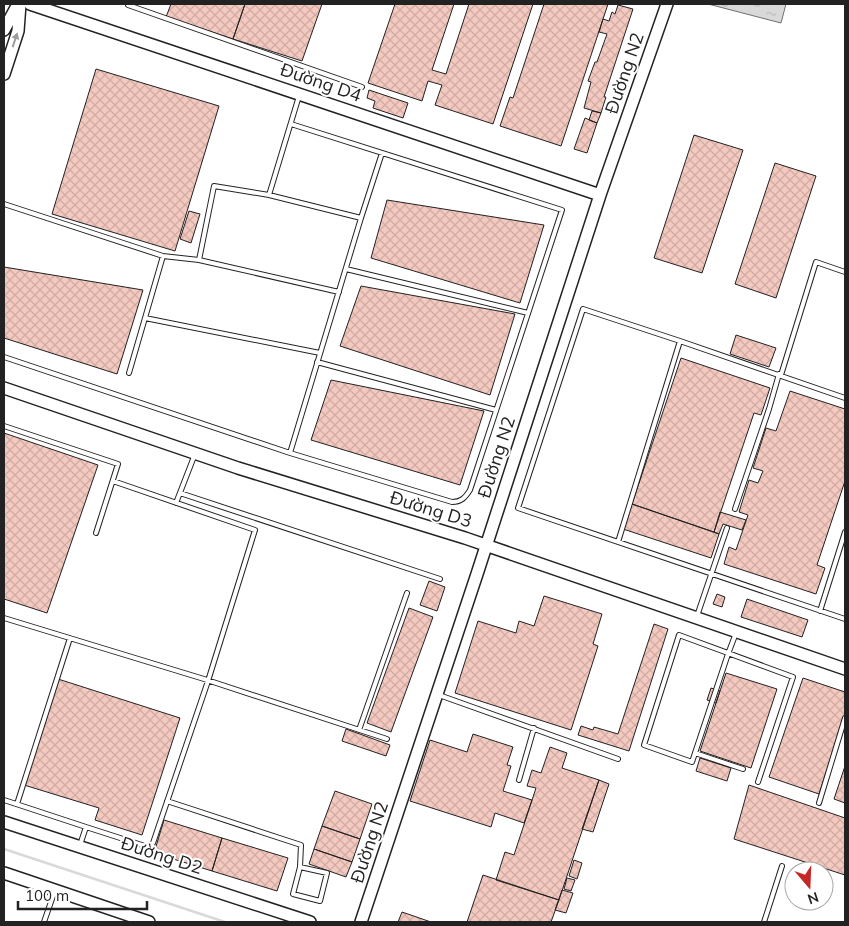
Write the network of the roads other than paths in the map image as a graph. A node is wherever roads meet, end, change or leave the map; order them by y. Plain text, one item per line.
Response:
1 (19, 4) edge
2 (30, 4) edge
3 (667, 4) edge
4 (128, 5) edge
5 (4, 30) edge
6 (4, 74) edge
7 (362, 87) dead end
8 (300, 94) junction
9 (291, 124) junction
10 (382, 153) junction
11 (270, 195) junction
12 (600, 195) junction
13 (4, 204) edge
14 (361, 218) junction
15 (163, 256) junction
16 (199, 260) junction
17 (346, 269) junction
18 (845, 272) edge
19 (338, 292) junction
20 (528, 313) junction
21 (145, 318) junction
22 (680, 341) junction
23 (320, 353) junction
24 (4, 356) edge
25 (317, 362) junction
26 (129, 374) dead end
27 (780, 375) junction
28 (4, 388) edge
29 (845, 398) edge
30 (496, 410) junction
31 (4, 426) edge
32 (196, 453) junction
33 (290, 453) junction
34 (112, 482) junction
35 (180, 493) junction
36 (176, 503) junction
37 (735, 509) dead end
38 (727, 528) dead end
39 (845, 532) edge
40 (96, 533) dead end
41 (618, 542) junction
42 (486, 545) junction
43 (712, 574) junction
44 (440, 579) dead end
45 (407, 593) dead end
46 (820, 611) junction
47 (4, 618) edge
48 (696, 618) junction
49 (845, 619) edge
50 (737, 631) junction
51 (70, 638) junction
52 (728, 654) junction
53 (845, 669) edge
54 (208, 680) junction
55 (437, 694) junction
56 (845, 718) edge
57 (534, 728) junction
58 (359, 730) junction
59 (386, 739) dead end
60 (695, 753) junction
61 (618, 759) dead end
62 (743, 769) dead end
63 (519, 780) dead end
64 (758, 782) dead end
65 (4, 800) edge
66 (167, 801) junction
67 (820, 803) dead end
68 (17, 804) junction
69 (4, 822) edge
70 (86, 827) junction
71 (80, 847) junction
72 (300, 866) junction
73 (782, 866) dead end
74 (4, 873) edge
75 (55, 890) junction
76 (44, 922) edge
77 (149, 922) edge
78 (310, 922) edge
79 (361, 922) edge
80 (764, 922) edge

1 - 5 street
6 -> 1 street
2 - 8 street, Đường D4
3 - 12 street, Đường N2
4 - 7 lane
8 - 9 lane
8 - 12 street, Đường D4
9 - 10 lane
9 - 11 lane
10 - 14 lane
10 - 20 lane
11 - 14 lane
11 - 16 lane
12 - 42 street, Đường N2
13 - 15 lane
14 - 17 lane
15 - 16 lane
15 - 21 lane
16 - 19 lane
17 - 19 lane
17 - 20 lane
18 - 27 lane
19 - 23 lane
20 - 30 lane
21 - 23 lane
21 - 26 lane
22 - 27 lane
22 - 41 lane
22 - 41 lane
23 - 25 lane
24 - 33 lane
25 - 30 lane
25 - 33 lane
27 - 29 lane
27 - 37 lane
28 - 32 street, Đường D3
30 - 33 lane
31 - 34 lane
32 - 35 lane
32 - 42 street, Đường D3
34 - 36 lane
34 - 40 lane
35 - 36 lane
35 - 44 lane
36 - 54 lane
38 - 43 lane
39 - 46 lane
41 - 43 lane
42 - 48 street, Đường D3
42 - 55 street, Đường N2
43 - 46 lane
43 - 48 lane
45 - 58 lane
46 - 49 lane
47 - 51 lane
48 - 50 street, Đường D3
50 - 52 lane
50 - 53 street, Đường D3
51 - 54 lane
51 - 68 lane
52 - 60 lane
52 - 60 lane
52 - 64 lane
54 - 58 lane
54 - 66 lane
55 - 57 lane
55 - 79 street, Đường N2
56 - 67 lane
57 - 61 lane
57 - 63 lane
58 - 59 lane
60 - 62 lane
65 - 68 lane
66 - 70 lane
66 - 72 lane
68 - 70 lane
69 - 71 street, Đường D2
70 - 71 lane
71 - 78 street, Đường D2
72 - 72 lane
73 - 80 lane
74 - 75 street
75 - 76 lane
75 - 77 street

